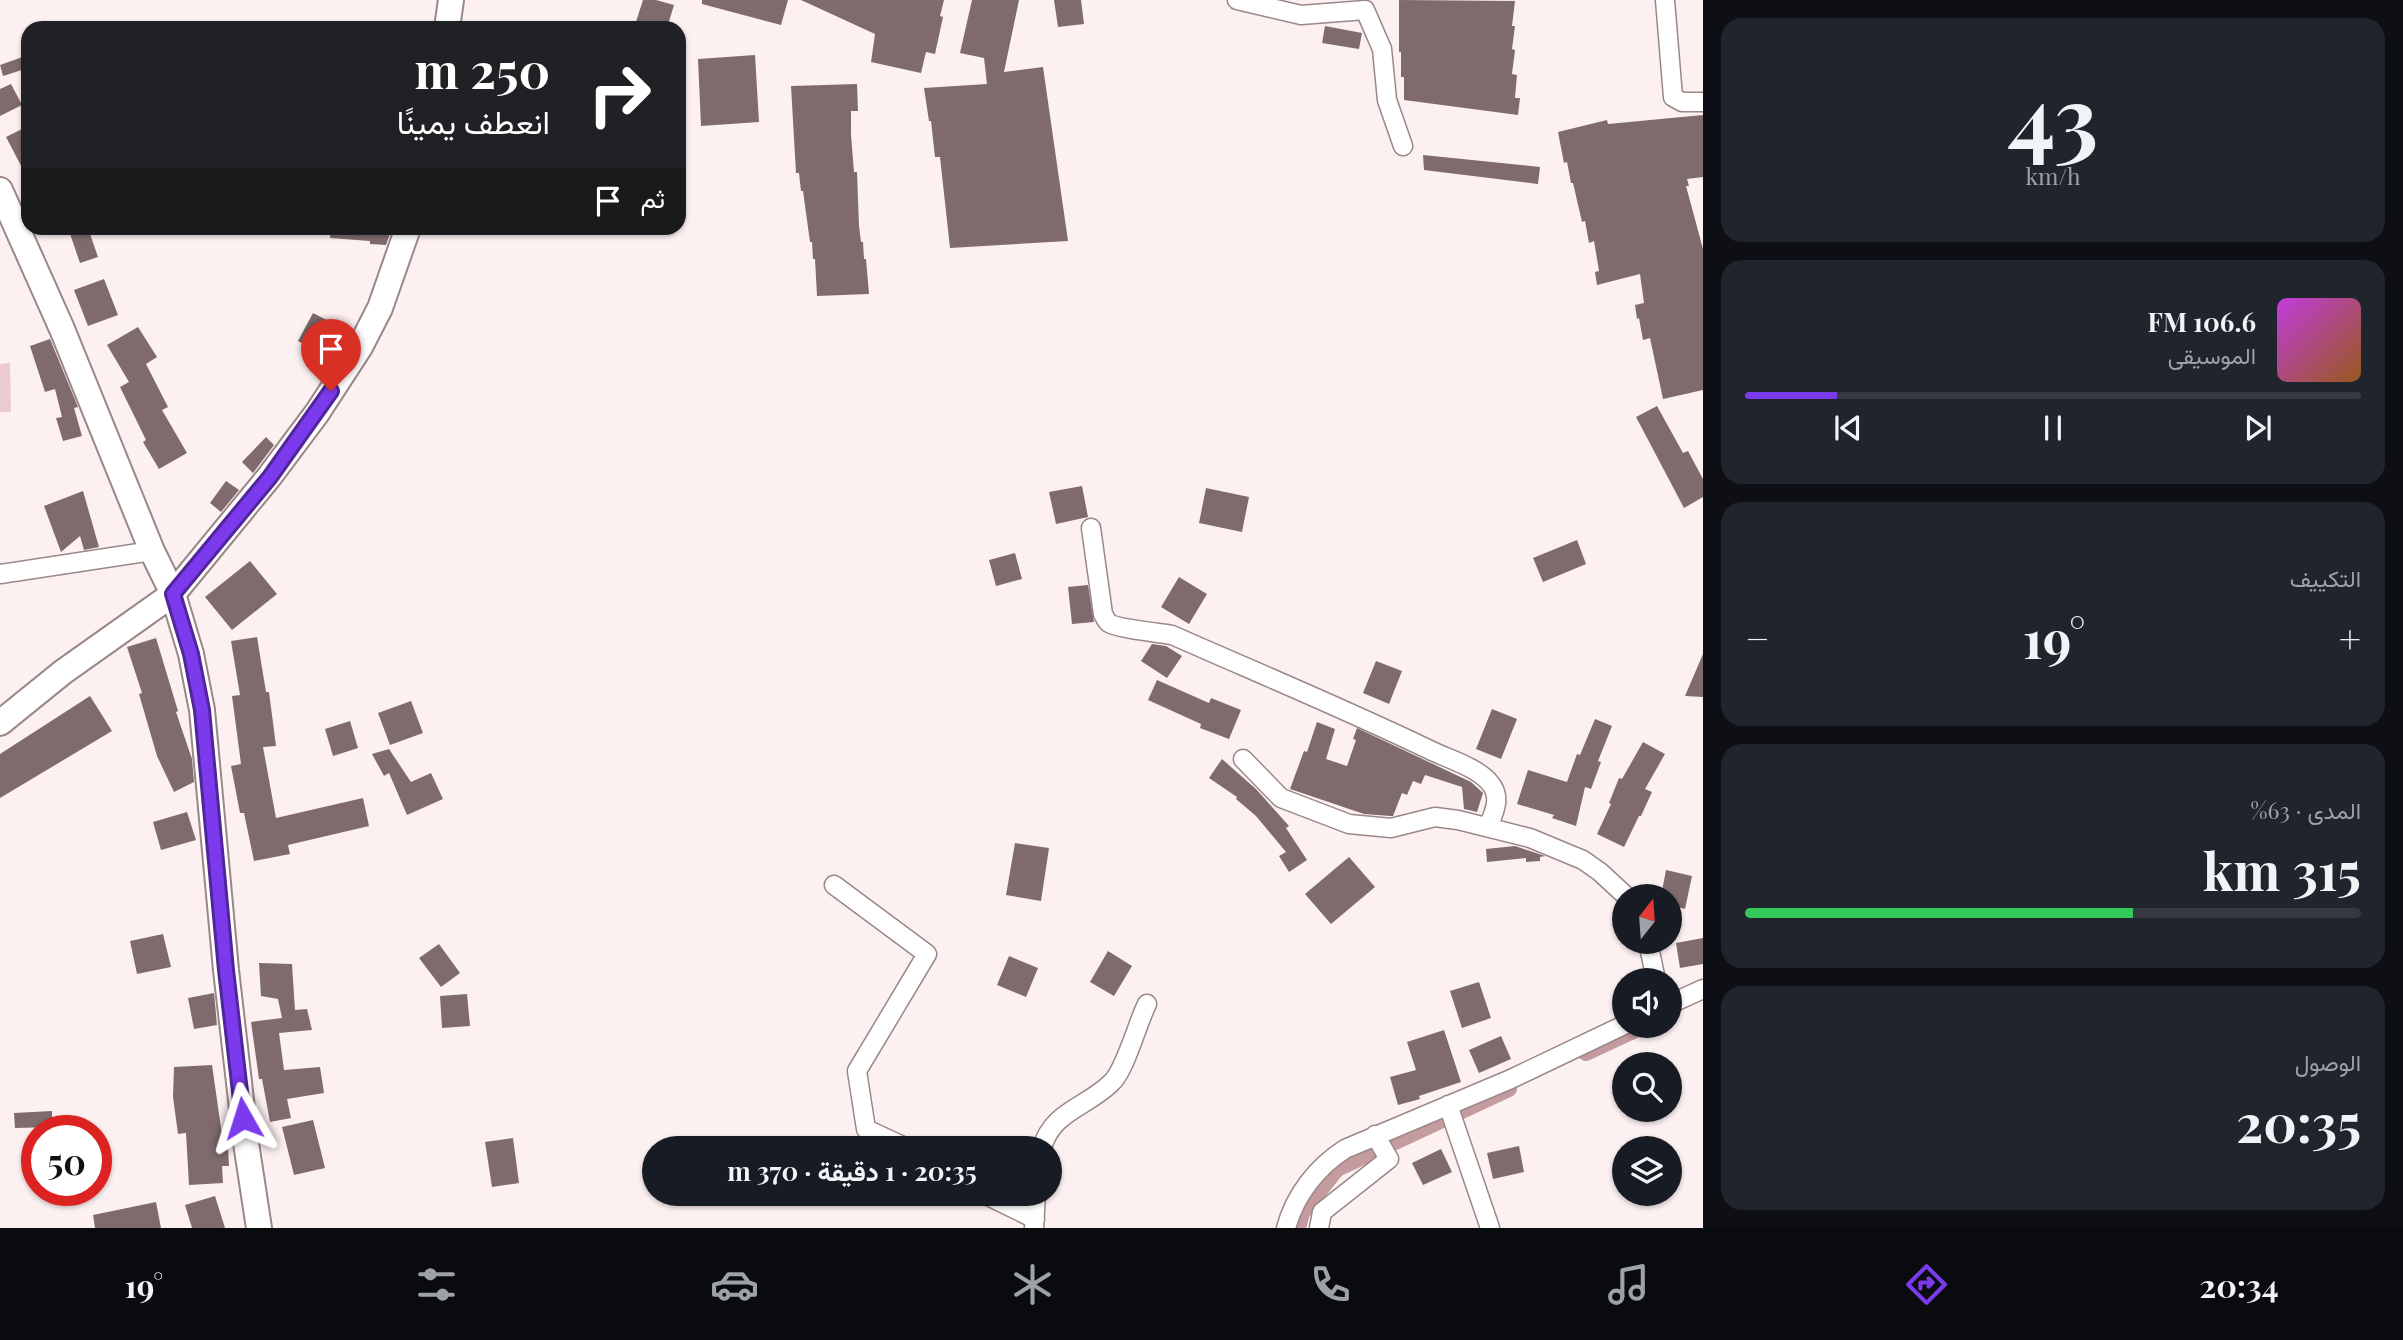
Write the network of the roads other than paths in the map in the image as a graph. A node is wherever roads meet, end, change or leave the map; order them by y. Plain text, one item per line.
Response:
1 (451, 0) edge
2 (1237, 0) edge
3 (1665, 0) edge
4 (1364, 5) edge
5 (448, 21) edge
6 (1703, 102) edge
7 (1403, 146) dead end
8 (0, 190) edge
9 (406, 235) edge
10 (1091, 528) dead end
11 (152, 551) junction
12 (0, 574) edge
13 (173, 594) junction
14 (0, 723) edge
15 (1243, 759) dead end
16 (1488, 827) junction
17 (834, 884) dead end
18 (1613, 884) edge
19 (1703, 989) edge
20 (1682, 999) edge
21 (1147, 1004) dead end
22 (1612, 1031) edge
23 (1448, 1105) junction
24 (1375, 1135) junction
25 (881, 1136) edge
26 (1046, 1136) edge
27 (1005, 1206) edge
28 (1035, 1223) edge
29 (259, 1228) edge
30 (1286, 1228) edge
31 (1319, 1228) edge
32 (1490, 1228) edge

1 - 5 main road
2 - 4 street
3 - 6 street
4 - 7 street
8 - 11 main road
9 - 13 main road
10 - 16 street
11 - 12 street
11 - 13 main road
13 - 14 main road
13 - 29 main road
15 - 16 street
16 - 18 street
17 - 25 street
19 - 20 street
21 - 26 street
22 - 23 street
23 - 24 street
23 - 32 street
24 - 30 street
24 - 31 street
27 - 28 street

